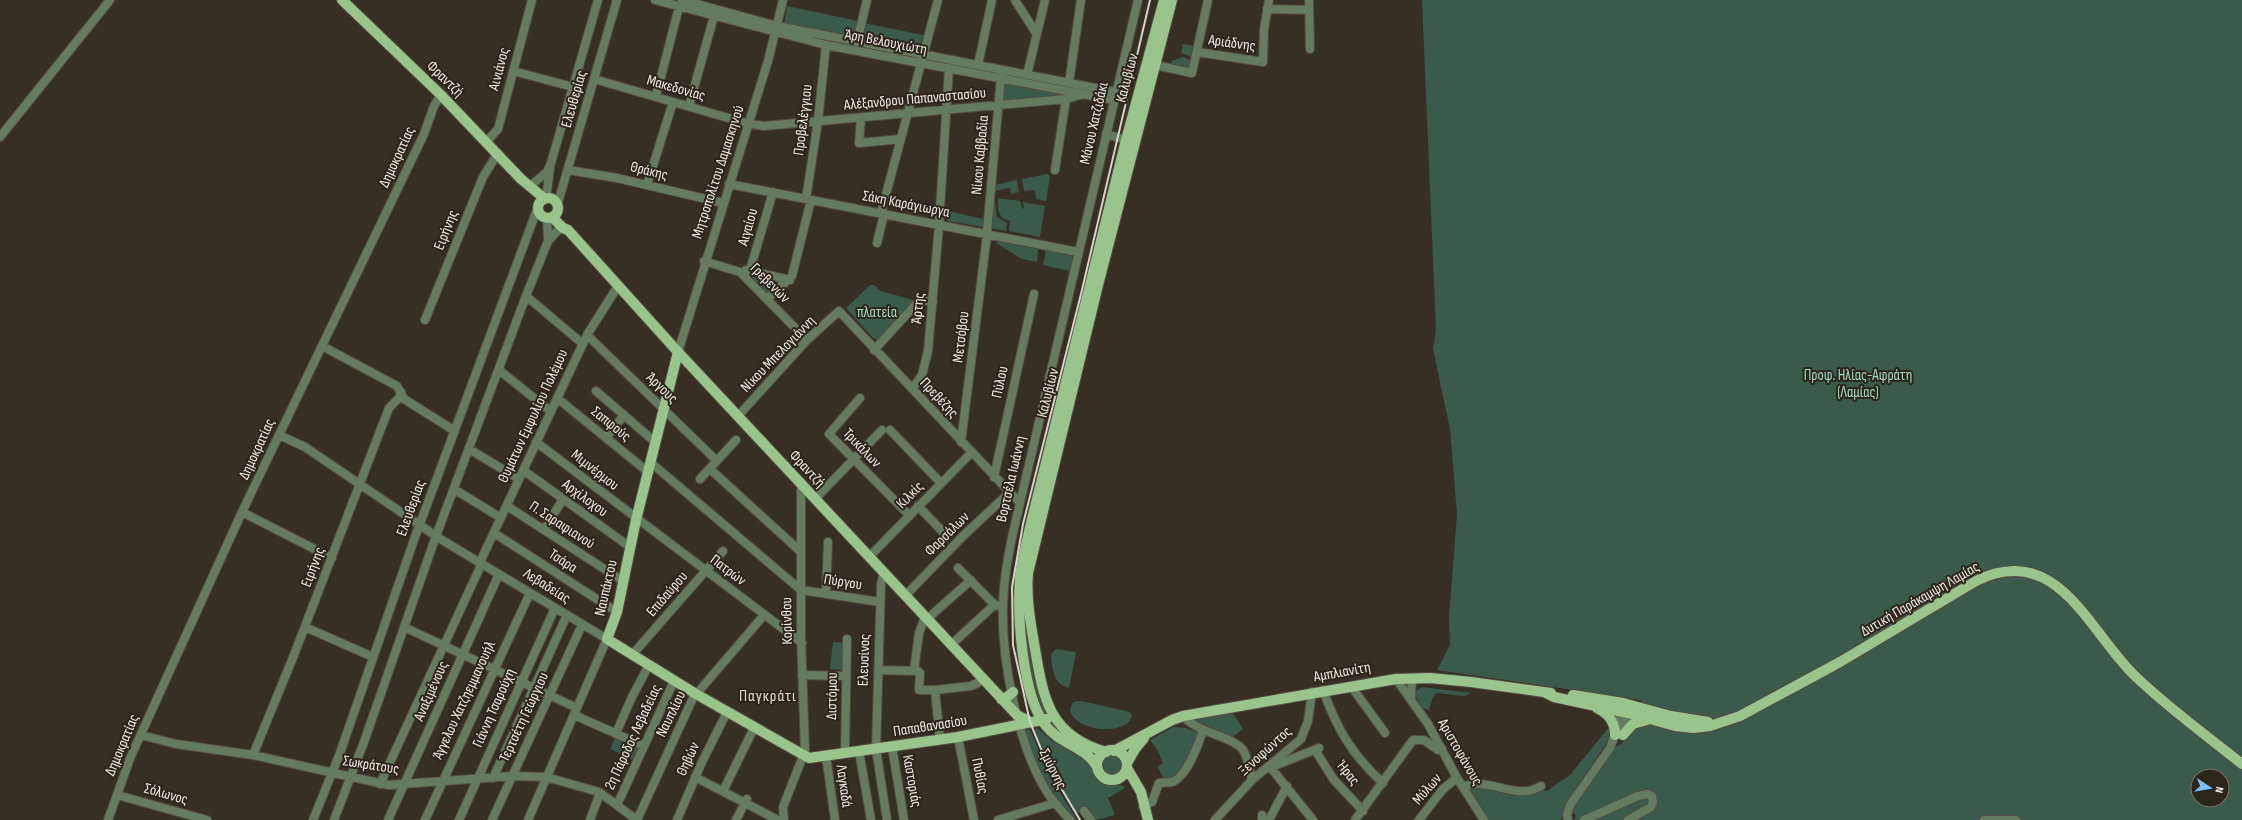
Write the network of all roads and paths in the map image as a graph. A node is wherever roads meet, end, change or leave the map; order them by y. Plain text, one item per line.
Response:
1 (110, 0) edge
2 (342, 0) edge
3 (532, 0) edge
4 (598, 0) edge
5 (618, 0) edge
6 (655, 0) edge
7 (783, 0) edge
8 (867, 0) edge
9 (938, 0) edge
10 (992, 0) edge
11 (1015, 0) edge
12 (1045, 0) edge
13 (1081, 0) edge
14 (1138, 0) edge
15 (1164, 0) edge
16 (1172, 0) edge
17 (1208, 0) edge
18 (1269, 0) edge
19 (1309, 0) edge
20 (680, 3) edge
21 (1267, 9) junction
22 (1309, 10) junction
23 (714, 16) junction
24 (776, 30) junction
25 (1036, 33) junction
26 (857, 42) junction
27 (826, 45) junction
28 (1310, 49) dead end
29 (1197, 52) junction
30 (923, 59) junction
31 (978, 65) junction
32 (1154, 65) junction
33 (949, 68) junction
34 (513, 71) junction
35 (1027, 74) junction
36 (1001, 77) junction
37 (594, 79) junction
38 (1069, 83) junction
39 (573, 87) junction
40 (1084, 94) junction
41 (441, 95) junction
42 (656, 96) junction
43 (1115, 96) junction
44 (1066, 99) junction
45 (674, 102) junction
46 (690, 106) junction
47 (998, 106) junction
48 (946, 111) junction
49 (907, 114) junction
50 (861, 118) junction
51 (818, 121) junction
52 (749, 123) junction
53 (1106, 134) junction
54 (0, 137) edge
55 (901, 139) junction
56 (1126, 140) junction
57 (487, 141) junction
58 (498, 154) junction
59 (550, 167) junction
60 (568, 170) junction
61 (1055, 170) dead end
62 (527, 184) junction
63 (729, 184) junction
64 (647, 186) junction
65 (773, 192) junction
66 (809, 199) junction
67 (542, 202) junction
68 (723, 203) junction
69 (553, 213) junction
70 (883, 214) junction
71 (939, 225) junction
72 (565, 228) junction
73 (987, 234) junction
74 (548, 241) junction
75 (878, 243) dead end
76 (1078, 252) junction
77 (704, 261) junction
78 (750, 270) junction
79 (740, 272) junction
80 (790, 280) junction
81 (618, 286) junction
82 (1034, 294) dead end
83 (526, 296) junction
84 (767, 299) junction
85 (933, 302) junction
86 (839, 311) joint
87 (424, 320) dead end
88 (587, 335) junction
89 (807, 340) junction
90 (583, 344) junction
91 (322, 346) junction
92 (874, 350) junction
93 (678, 352) junction
94 (499, 370) junction
95 (912, 390) junction
96 (596, 391) dead end
97 (401, 392) junction
98 (557, 398) junction
99 (860, 398) dead end
100 (663, 408) junction
101 (550, 411) junction
102 (624, 415) junction
103 (738, 416) junction
104 (455, 431) junction
105 (279, 435) junction
106 (606, 438) junction
107 (736, 440) dead end
108 (536, 442) junction
109 (655, 442) junction
110 (961, 442) junction
111 (469, 449) junction
112 (971, 453) junction
113 (853, 459) junction
114 (717, 461) junction
115 (650, 462) junction
116 (710, 469) junction
117 (523, 470) junction
118 (648, 472) junction
119 (994, 477) junction
120 (519, 479) junction
121 (700, 479) dead end
122 (941, 483) junction
123 (802, 484) junction
124 (360, 485) junction
125 (454, 489) junction
126 (1009, 493) junction
127 (563, 499) junction
128 (815, 499) junction
129 (1020, 503) junction
130 (507, 506) junction
131 (918, 506) junction
132 (242, 512) junction
133 (909, 515) junction
134 (501, 518) junction
135 (636, 520) junction
136 (420, 524) junction
137 (544, 530) junction
138 (494, 532) junction
139 (943, 532) dead end
140 (436, 536) junction
141 (828, 542) dead end
142 (630, 547) junction
143 (723, 551) dead end
144 (801, 552) junction
145 (869, 557) junction
146 (332, 558) junction
147 (481, 562) junction
148 (958, 568) dead end
149 (706, 571) junction
150 (884, 573) junction
151 (499, 574) junction
152 (971, 580) junction
153 (623, 581) junction
154 (801, 590) junction
155 (530, 592) junction
156 (826, 594) junction
157 (906, 596) junction
158 (880, 602) junction
159 (999, 605) junction
160 (555, 608) junction
161 (617, 612) junction
162 (567, 615) junction
163 (764, 615) junction
164 (926, 618) junction
165 (582, 625) junction
166 (305, 627) junction
167 (404, 628) junction
168 (607, 639) junction
169 (847, 640) dead end
170 (802, 643) junction
171 (951, 645) junction
172 (444, 646) junction
173 (463, 655) junction
174 (632, 655) junction
175 (373, 657) junction
176 (649, 665) junction
177 (493, 669) junction
178 (878, 670) junction
179 (914, 670) junction
180 (802, 675) junction
181 (846, 676) junction
182 (1412, 678) junction
183 (1396, 679) junction
184 (674, 680) junction
185 (984, 680) junction
186 (521, 682) junction
187 (1351, 686) junction
188 (534, 688) junction
189 (934, 690) junction
190 (1323, 690) junction
191 (1013, 692) junction
192 (1312, 692) junction
193 (1546, 693) junction
194 (696, 694) junction
195 (549, 695) junction
196 (1411, 698) junction
197 (1001, 699) junction
198 (1590, 705) junction
199 (1626, 708) junction
200 (575, 711) junction
201 (727, 712) junction
202 (1017, 715) junction
203 (1183, 716) junction
204 (1651, 719) junction
205 (1041, 720) junction
206 (1030, 722) junction
207 (1722, 722) junction
208 (1059, 723) junction
209 (1019, 726) junction
210 (754, 728) junction
211 (1203, 731) junction
212 (616, 734) junction
213 (1148, 734) junction
214 (1385, 734) dead end
215 (141, 735) junction
216 (1619, 735) junction
217 (958, 737) junction
218 (940, 740) junction
219 (644, 746) junction
220 (892, 747) junction
221 (876, 749) junction
222 (1442, 749) junction
223 (859, 751) junction
224 (1110, 751) junction
225 (845, 753) junction
226 (253, 755) junction
227 (804, 756) junction
228 (826, 756) junction
229 (2242, 764) edge
230 (1127, 765) junction
231 (1271, 768) junction
232 (1098, 770) junction
233 (1263, 771) junction
234 (331, 773) junction
235 (512, 776) junction
236 (546, 776) junction
237 (350, 777) junction
238 (695, 777) junction
239 (493, 778) junction
240 (1457, 778) junction
241 (477, 779) junction
242 (1117, 779) junction
243 (1252, 780) junction
244 (442, 782) junction
245 (1383, 783) junction
246 (380, 784) junction
247 (404, 784) junction
248 (1287, 786) junction
249 (1541, 786) dead end
250 (725, 787) dead end
251 (1463, 787) junction
252 (600, 793) junction
253 (117, 795) junction
254 (746, 801) junction
255 (1055, 803) junction
256 (617, 805) junction
257 (1143, 807) junction
258 (1363, 810) junction
259 (1084, 811) dead end
260 (1264, 818) edge
261 (1358, 819) edge
262 (108, 820) edge
263 (207, 820) edge
264 (313, 820) edge
265 (334, 820) edge
266 (388, 820) edge
267 (425, 820) edge
268 (459, 820) edge
269 (492, 820) edge
270 (528, 820) edge
271 (590, 820) edge
272 (637, 820) edge
273 (677, 820) edge
274 (736, 820) edge
275 (781, 820) edge
276 (834, 820) edge
277 (870, 820) edge
278 (887, 820) edge
279 (904, 820) edge
280 (974, 820) edge
281 (998, 820) edge
282 (1070, 820) edge
283 (1090, 820) edge
284 (1148, 820) edge
285 (1215, 820) edge
286 (1313, 820) edge
287 (1419, 820) edge
288 (1484, 820) edge
289 (1568, 820) edge
290 (1584, 820) edge
291 (1628, 820) edge
292 (1984, 820) edge
293 (2016, 820) edge

1 - 54 street
2 - 41 main road, Φραντζή
3 - 34 street, Αινιάνος
4 - 39 street, Ελευθερίας
5 - 37 street, Ελευθερίας
6 - 20 street, Άρη Βελουχιώτη
7 - 24 street, Μητροπολίτου Δαμασκηνού
8 - 26 street
9 - 30 street
10 - 31 street
11 - 25 street
12 - 25 street
13 - 38 street
14 - 43 street, Μάνου Χατζιδάκι
15 - 56 main road, Καλυβίων
16 - 32 main road, Καλυβίων
17 - 29 street
18 - 21 street
19 - 22 street
20 - 23 street, Άρη Βελουχιώτη
20 - 24 street, Άρη Βελουχιώτη
20 - 42 street
21 - 22 street
21 - 29 street, Αριάδνης
22 - 28 street
23 - 24 street, Άρη Βελουχιώτη
23 - 46 street
24 - 26 street, Άρη Βελουχιώτη
24 - 27 street, Άρη Βελουχιώτη
24 - 52 street, Μητροπολίτου Δαμασκηνού
25 - 35 street
26 - 30 street, Άρη Βελουχιώτη
27 - 30 street, Άρη Βελουχιώτη
27 - 51 street, Προβελέγγιου
29 - 32 street
30 - 31 street, Άρη Βελουχιώτη
30 - 33 street, Άρη Βελουχιώτη
30 - 49 street
31 - 35 street, Άρη Βελουχιώτη
32 - 208 main road, Καλυβίων
33 - 36 street, Άρη Βελουχιώτη
33 - 48 street, Άρτης
34 - 39 street
34 - 57 street, Αινιάνος
35 - 38 street, Άρη Βελουχιώτη
36 - 40 street, Άρη Βελουχιώτη
36 - 47 street, Νίκου Καββαδία
37 - 42 street, Μακεδονίας
37 - 60 street, Ελευθερίας
38 - 43 street, Άρη Βελουχιώτη
39 - 59 street, Ελευθερίας
40 - 43 street, Άρη Βελουχιώτη
40 - 44 street, Αλέξανδρου Παπαναστασίου
41 - 57 main road, Φραντζή
41 - 91 street, Δημοκρατίας
42 - 45 street, Μακεδονίας
43 - 53 street, Μάνου Χατζιδάκι
44 - 47 street, Αλέξανδρου Παπαναστασίου
44 - 61 street
45 - 46 street, Μακεδονίας
45 - 64 street
46 - 52 street, Μακεδονίας
47 - 48 street, Αλέξανδρου Παπαναστασίου
47 - 73 street, Νίκου Καββαδία
48 - 49 street, Αλέξανδρου Παπαναστασίου
48 - 71 street, Άρτης
49 - 50 street, Αλέξανδρου Παπαναστασίου
49 - 55 street
50 - 51 street, Αλέξανδρου Παπαναστασίου
50 - 55 street
51 - 52 street, Αλέξανδρου Παπαναστασίου
51 - 66 street, Προβελέγγιου
52 - 63 street, Μητροπολίτου Δαμασκηνού
53 - 56 street
53 - 76 street, Μάνου Χατζιδάκι
55 - 70 street
56 - 205 main road, Καλυβίων
57 - 58 main road, Φραντζή
58 - 62 main road, Φραντζή
58 - 87 street, Ειρήνης
59 - 62 street, Ελευθερίας
59 - 67 street, Ελευθερίας
60 - 64 street, Θράκης
60 - 69 street, Ελευθερίας
62 - 67 main road, Φραντζή
63 - 65 street, Σάκη Καράγιωργα
63 - 68 street, Μητροπολίτου Δαμασκηνού
64 - 68 street, Θράκης
65 - 66 street, Σάκη Καράγιωργα
65 - 78 street, Αιγαίου
66 - 70 street, Σάκη Καράγιωργα
66 - 80 street, Προβελέγγιου
67 - 69 main road
67 - 69 main road, Φραντζή
67 - 104 street, Ελευθερίας
68 - 77 street, Μητροπολίτου Δαμασκηνού
69 - 72 main road, Φραντζή
69 - 74 street, Ελευθερίας
70 - 71 street, Σάκη Καράγιωργα
70 - 75 street
71 - 73 street, Σάκη Καράγιωργα
71 - 85 street, Άρτης
72 - 74 street
72 - 81 main road, Φραντζή
73 - 76 street, Σάκη Καράγιωργα
73 - 110 street, Μετσόβου
74 - 83 street
76 - 129 street, Βορτσέλα Ιωάννη
77 - 79 street, Γρεβενών
77 - 93 street, Μητροπολίτου Δαμασκηνού
78 - 79 street
78 - 80 street
79 - 84 street, Γρεβενών
80 - 84 street
81 - 88 street, Θυμάτων Εμφυλίου Πολέμου
81 - 93 main road, Φραντζή
82 - 119 street, Πύλου
83 - 90 street
83 - 94 street
84 - 89 street, Γρεβενών
85 - 92 street
85 - 95 street, Άρτης
86 - 89 street, Νίκου Μπελογιάννη
86 - 92 street, Πρεβέζης
88 - 90 street, Θυμάτων Εμφυλίου Πολέμου
88 - 100 street, Άργους
89 - 103 street, Νίκου Μπελογιάννη
90 - 98 street, Θυμάτων Εμφυλίου Πολέμου
91 - 97 street
91 - 105 street, Δημοκρατίας
92 - 95 street, Πρεβέζης
93 - 100 main road, Ναυπάκτου
93 - 103 main road, Φραντζή
94 - 101 street
94 - 111 street
95 - 110 street, Πρεβέζης
96 - 102 street
97 - 104 street
97 - 124 street, Ειρήνης
98 - 101 street, Θυμάτων Εμφυλίου Πολέμου
98 - 106 street, Σαπφούς
99 - 113 street, Τρικάλων
100 - 109 main road, Ναυπάκτου
100 - 114 street, Άργους
101 - 108 street, Θυμάτων Εμφυλίου Πολέμου
102 - 106 street
102 - 109 street
103 - 123 main road, Φραντζή
104 - 136 street, Ελευθερίας
105 - 124 street, Λεβαδείας
105 - 132 street, Δημοκρατίας
106 - 118 street, Σαπφούς
107 - 114 street
108 - 117 street, Θυμάτων Εμφυλίου Πολέμου
108 - 135 street, Μιμνέρμου
109 - 115 main road, Ναυπάκτου
110 - 112 street, Πρεβέζης
111 - 120 street
111 - 125 street
112 - 119 street, Πρεβέζης
112 - 122 street, Κιλκίς
113 - 122 street
113 - 128 street
113 - 133 street, Τρικάλων
114 - 116 street
115 - 118 main road, Ναυπάκτου
115 - 154 street
116 - 121 street
116 - 144 street
117 - 120 street, Θυμάτων Εμφυλίου Πολέμου
117 - 127 street, Αρχίλοχου
118 - 135 main road, Ναυπάκτου
119 - 126 street, Πρεβέζης
120 - 130 street, Θυμάτων Εμφυλίου Πολέμου
122 - 131 street, Κιλκίς
123 - 128 main road, Φραντζή
123 - 144 street, Κορίνθου
124 - 136 street, Λεβαδείας
124 - 146 street, Ειρήνης
125 - 134 street
125 - 140 street
126 - 129 street, Πρεβέζης
126 - 157 street, Φαρσάλων
127 - 137 street
127 - 142 street, Αρχίλοχου
128 - 145 main road, Φραντζή
129 - 159 street, Βορτσέλα Ιωάννη
130 - 134 street, Θυμάτων Εμφυλίου Πολέμου
130 - 137 street, Π. Σαραφιανού
131 - 133 street, Κιλκίς
131 - 139 street
132 - 146 street
132 - 215 street, Δημοκρατίας
133 - 145 street, Κιλκίς
134 - 138 street, Θυμάτων Εμφυλίου Πολέμου
135 - 142 main road, Ναυπάκτου
135 - 149 street, Πατρών
136 - 140 street, Λεβαδείας
136 - 175 street, Ελευθερίας
137 - 153 street, Π. Σαραφιανού
138 - 147 street, Θυμάτων Εμφυλίου Πολέμου
138 - 161 street, Τσάρα
140 - 147 street, Λεβαδείας
140 - 167 street
141 - 156 street
142 - 153 main road, Ναυπάκτου
143 - 149 street, Επιδαύρου
144 - 154 street, Κορίνθου
145 - 150 main road, Φραντζή
146 - 166 street, Ειρήνης
147 - 151 street, Λεβαδείας
147 - 172 street, Θυμάτων Εμφυλίου Πολέμου
148 - 152 street
149 - 163 street, Πατρών
149 - 174 street, Επιδαύρου
150 - 157 main road, Φραντζή
150 - 158 street, Ελευσίνος
151 - 155 street, Λεβαδείας
151 - 173 street, Αναξιμένους
152 - 159 street
152 - 164 street
153 - 161 main road, Ναυπάκτου
154 - 156 street, Πύργου
154 - 170 street, Κορίνθου
155 - 160 street, Λεβαδείας
155 - 177 street, Άγγελου Χατζηεμμανουήλ
156 - 158 street, Πύργου
157 - 164 main road, Φραντζή
158 - 178 street, Ελευσίνος
159 - 171 street
159 - 191 street, Βορτσέλα Ιωάννη
160 - 162 street, Λεβαδείας
160 - 186 street, Γιάννη Τσαρούχη
161 - 168 main road, Ναυπάκτου
162 - 165 street, Λεβαδείας
162 - 188 street
163 - 170 street, Πατρών
163 - 194 street, Ναυπλίου
164 - 171 main road, Φραντζή
164 - 179 street
165 - 168 street, Λεβαδείας
165 - 195 street, Τερτσέτη Γεώργιου
166 - 175 street
166 - 226 street, Ειρήνης
167 - 172 street
167 - 237 street
168 - 174 main road, Λεβαδείας
168 - 200 street, Ναυπάκτου
169 - 181 street, Διστόμου
170 - 180 street, Κορίνθου
171 - 185 main road, Φραντζή
172 - 173 street
172 - 246 street, Θυμάτων Εμφυλίου Πολέμου
173 - 177 street
173 - 247 street, Αναξιμένους
174 - 176 main road, Λεβαδείας
175 - 234 street, Ελευθερίας
176 - 184 main road, Λεβαδείας
176 - 212 street
177 - 186 street
177 - 244 street, Άγγελου Χατζηεμμανουήλ
178 - 179 street
178 - 221 street, Ελευσίνος
179 - 189 street
180 - 181 street
180 - 227 street, Κορίνθου
181 - 225 street, Διστόμου
182 - 183 main road, Αμπλιανίτη
182 - 193 main road, Αμπλιανίτη
182 - 196 street
183 - 187 main road, Αμπλιανίτη
183 - 196 street, Αριστοφάνους
184 - 194 main road, Λεβαδείας
184 - 219 street, 2η Πάροδος Λεβαδείας
185 - 189 street
185 - 197 main road, Φραντζή
186 - 188 street
186 - 241 street, Γιάννη Τσαρούχη
187 - 190 main road, Αμπλιανίτη
187 - 214 street
188 - 195 street
188 - 239 street
189 - 218 street
190 - 192 main road, Αμπλιανίτη
190 - 245 street
191 - 197 main road
191 - 202 street, Βορτσέλα Ιωάννη
192 - 203 main road, Αμπλιανίτη
192 - 233 street, Ξενοφώντος
193 - 198 main road, Αμπλιανίτη
193 - 199 main road, Αμπλιανίτη
194 - 201 main road, Λεβαδείας
194 - 272 street, Ναυπλίου
195 - 200 street
195 - 235 street, Τερτσέτη Γεώργιου
196 - 222 street, Αριστοφάνους
197 - 202 main road, Φραντζή
198 - 199 main road, Δυτική Παράκαμψη Λαμίας
198 - 216 main road
199 - 204 main road, Δυτική Παράκαμψη Λαμίας
199 - 207 main road, Δυτική Παράκαμψη Λαμίας
199 - 216 street
200 - 212 street
200 - 236 street, Ναυπάκτου
201 - 210 main road, Λεβαδείας
201 - 238 street, Θηβών
202 - 206 main road, Φραντζή
202 - 209 street, Σμύρνης
203 - 211 street
203 - 213 main road, Αμπλιανίτη
204 - 207 main road, Δυτική Παράκαμψη Λαμίας
204 - 216 main road
205 - 206 main road, Παπαθανασίου
205 - 208 main road, Παπαθανασίου
205 - 232 main road, Καλυβίων
206 - 209 main road, Παπαθανασίου
207 - 229 main road, Δυτική Παράκαμψη Λαμίας
208 - 224 main road, Καλυβίων
209 - 217 main road, Παπαθανασίου
209 - 255 street, Σμύρνης
210 - 227 main road, Λεβαδείας
210 - 250 street
211 - 243 street
211 - 257 street
212 - 219 street
213 - 224 main road, Αμπλιανίτη
213 - 230 main road, Αμπλιανίτη
215 - 226 street, Σωκράτους
215 - 253 street, Δημοκρατίας
216 - 289 street
217 - 218 main road, Παπαθανασίου
217 - 280 street, Πυθίας
218 - 220 main road, Παπαθανασίου
219 - 256 street, 2η Πάροδος Λεβαδείας
220 - 221 main road, Παπαθανασίου
220 - 279 street, Καστοριάς
221 - 223 main road, Παπαθανασίου
221 - 278 street, Ελευσίνος
222 - 240 street, Αριστοφάνους
222 - 245 street
223 - 225 main road, Παπαθανασίου
223 - 277 street
224 - 230 main road
224 - 232 main road
225 - 228 main road, Παπαθανασίου
226 - 234 street, Σωκράτους
227 - 228 main road, Παπαθανασίου
227 - 275 street
228 - 276 street, Λαγκαδά
230 - 242 main road
230 - 257 main road
231 - 233 street
231 - 248 street
231 - 258 street, Ήρας
232 - 242 main road
233 - 243 street, Ξενοφώντος
234 - 237 street, Σωκράτους
234 - 264 street, Ελευθερίας
235 - 236 street, Σωκράτους
235 - 239 street, Σωκράτους
235 - 269 street, Τερτσέτη Γεώργιου
236 - 252 street, Σωκράτους
236 - 270 street, Ναυπάκτου
237 - 246 street, Σωκράτους
237 - 265 street
238 - 254 street
238 - 273 street, Θηβών
239 - 241 street, Σωκράτους
240 - 251 street, Αριστοφάνους
240 - 287 street, Μύλων
241 - 244 street, Σωκράτους
241 - 268 street, Γιάννη Τσαρούχη
242 - 257 main road
243 - 285 street, Ξενοφώντος
244 - 247 street, Σωκράτους
244 - 267 street, Άγγελου Χατζηεμμανουήλ
245 - 258 street
246 - 247 street, Σωκράτους
247 - 266 street, Αναξιμένους
248 - 260 street
248 - 286 street
249 - 251 street
251 - 288 street, Αριστοφάνους
252 - 256 street, Σωκράτους
252 - 271 street
253 - 262 street, Δημοκρατίας
253 - 263 street, Σόλωνος
254 - 274 street
254 - 275 street
255 - 281 street
255 - 282 street, Σμύρνης
256 - 272 street, Σωκράτους
257 - 284 main road
258 - 261 street
259 - 283 street
290 - 291 street
292 - 293 street

